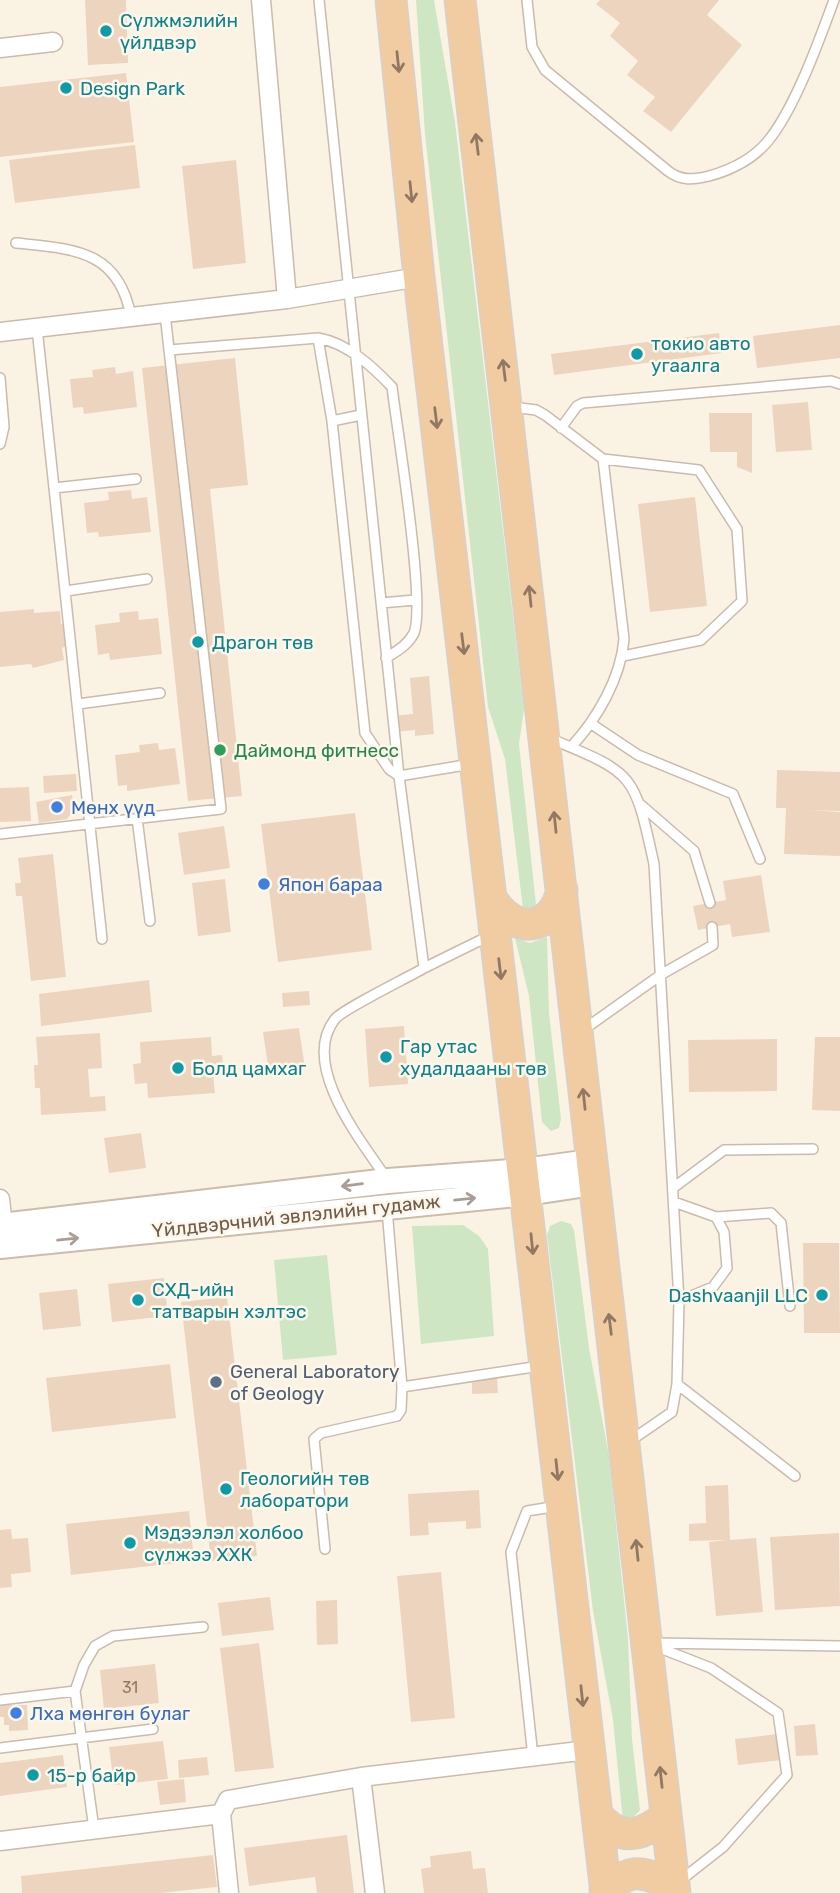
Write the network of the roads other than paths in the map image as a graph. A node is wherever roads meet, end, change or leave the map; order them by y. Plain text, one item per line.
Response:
1 (261, 0) edge
2 (319, 0) edge
3 (391, 0) edge
4 (460, 0) edge
5 (527, 0) edge
6 (834, 0) edge
7 (53, 42) dead end
8 (0, 48) edge
9 (16, 243) dead end
10 (419, 277) junction
11 (348, 290) junction
12 (287, 299) junction
13 (164, 314) junction
14 (131, 317) junction
15 (37, 328) junction
16 (0, 332) edge
17 (318, 338) junction
18 (169, 350) junction
19 (355, 354) junction
20 (0, 379) edge
21 (840, 384) edge
22 (508, 407) junction
23 (361, 415) junction
24 (331, 421) junction
25 (561, 428) junction
26 (0, 444) edge
27 (603, 459) junction
28 (136, 479) dead end
29 (54, 488) junction
30 (147, 579) dead end
31 (66, 591) junction
32 (415, 600) junction
33 (381, 603) junction
34 (623, 656) junction
35 (386, 659) junction
36 (160, 693) dead end
37 (78, 704) junction
38 (593, 724) junction
39 (558, 742) junction
40 (477, 763) junction
41 (399, 776) junction
42 (641, 805) junction
43 (137, 818) junction
44 (91, 823) junction
45 (0, 834) edge
46 (760, 859) dead end
47 (562, 890) junction
48 (493, 901) junction
49 (710, 903) dead end
50 (150, 920) dead end
51 (712, 927) dead end
52 (496, 933) junction
53 (102, 939) dead end
54 (424, 968) junction
55 (662, 974) junction
56 (577, 1034) junction
57 (813, 1149) dead end
58 (591, 1173) junction
59 (388, 1181) junction
60 (525, 1182) junction
61 (673, 1188) junction
62 (0, 1199) edge
63 (674, 1202) junction
64 (387, 1207) junction
65 (716, 1217) junction
66 (1, 1233) edge
67 (679, 1301) junction
68 (790, 1306) dead end
69 (546, 1365) junction
70 (677, 1384) junction
71 (402, 1387) junction
72 (625, 1444) junction
73 (795, 1476) dead end
74 (561, 1506) junction
75 (326, 1549) dead end
76 (203, 1627) dead end
77 (647, 1643) junction
78 (840, 1646) edge
79 (75, 1691) junction
80 (0, 1700) edge
81 (153, 1729) dead end
82 (80, 1738) junction
83 (0, 1748) edge
84 (588, 1750) junction
85 (533, 1756) junction
86 (361, 1777) junction
87 (221, 1814) junction
88 (598, 1816) junction
89 (666, 1816) junction
90 (94, 1829) junction
91 (0, 1841) edge
92 (674, 1889) edge
93 (606, 1892) edge
94 (229, 1893) edge
95 (375, 1893) edge

1 - 12 street
2 - 11 lane
3 -> 10 highway
22 -> 4 highway
5 - 6 lane
7 - 8 street
9 - 14 lane
10 - 11 street
10 -> 40 highway
11 - 12 street
11 - 19 lane
12 - 13 street
13 - 14 street
13 - 18 lane
14 - 15 street
15 - 16 street
15 - 29 lane
17 - 18 lane
17 - 19 lane
17 - 24 lane
18 - 43 lane
19 - 23 lane
19 - 32 lane
20 - 26 lane
21 - 25 lane
22 - 25 lane
39 -> 22 highway
23 - 24 lane
23 - 33 lane
24 - 41 lane
25 - 27 lane
27 - 34 lane
27 - 34 lane
28 - 29 lane
29 - 31 lane
30 - 31 lane
31 - 37 lane
32 - 33 lane
32 - 35 lane
33 - 35 lane
34 - 38 lane
35 - 41 lane
36 - 37 lane
37 - 44 lane
38 - 39 lane
38 - 46 lane
39 - 42 lane
47 -> 39 highway
40 - 41 lane
40 - 48 highway
41 - 54 lane
42 - 49 lane
42 - 55 lane
43 - 44 lane
43 - 50 lane
44 - 45 lane
44 - 53 lane
47 - 48 highway
47 - 56 highway
48 - 52 highway
51 - 55 lane
52 - 54 lane
52 -> 60 highway
54 - 59 lane
55 - 56 lane
55 - 61 lane
58 -> 56 highway
57 - 61 lane
58 - 60 main road, Үйлдвэрчний эвлэлийн гудамж
72 -> 58 highway
59 - 60 main road, Үйлдвэрчний эвлэлийн гудамж
59 -> 66 main road, Үйлдвэрчний эвлэлийн гудамж
64 -> 60 main road, Үйлдвэрчний эвлэлийн гудамж
60 -> 69 highway
61 - 63 lane
62 - 66 street
63 - 65 lane
63 - 67 lane
66 -> 64 main road, Үйлдвэрчний эвлэлийн гудамж
64 - 71 lane
65 - 67 lane
65 - 68 lane
67 - 70 lane
69 - 71 lane
69 -> 74 highway
70 - 72 lane
70 - 73 lane
71 - 75 lane
77 -> 72 highway
74 -> 84 highway
74 - 85 lane
76 - 79 lane
77 - 78 lane
89 -> 77 highway
77 - 92 lane
79 - 80 lane
79 - 82 lane
81 - 82 lane
82 - 83 lane
82 - 90 lane
84 - 85 street
84 - 88 highway
85 - 86 street
86 - 87 street
86 - 95 street
87 - 90 street
87 - 94 street
88 - 89 highway
88 - 93 highway
89 - 92 highway
90 - 91 street
92 - 93 highway

